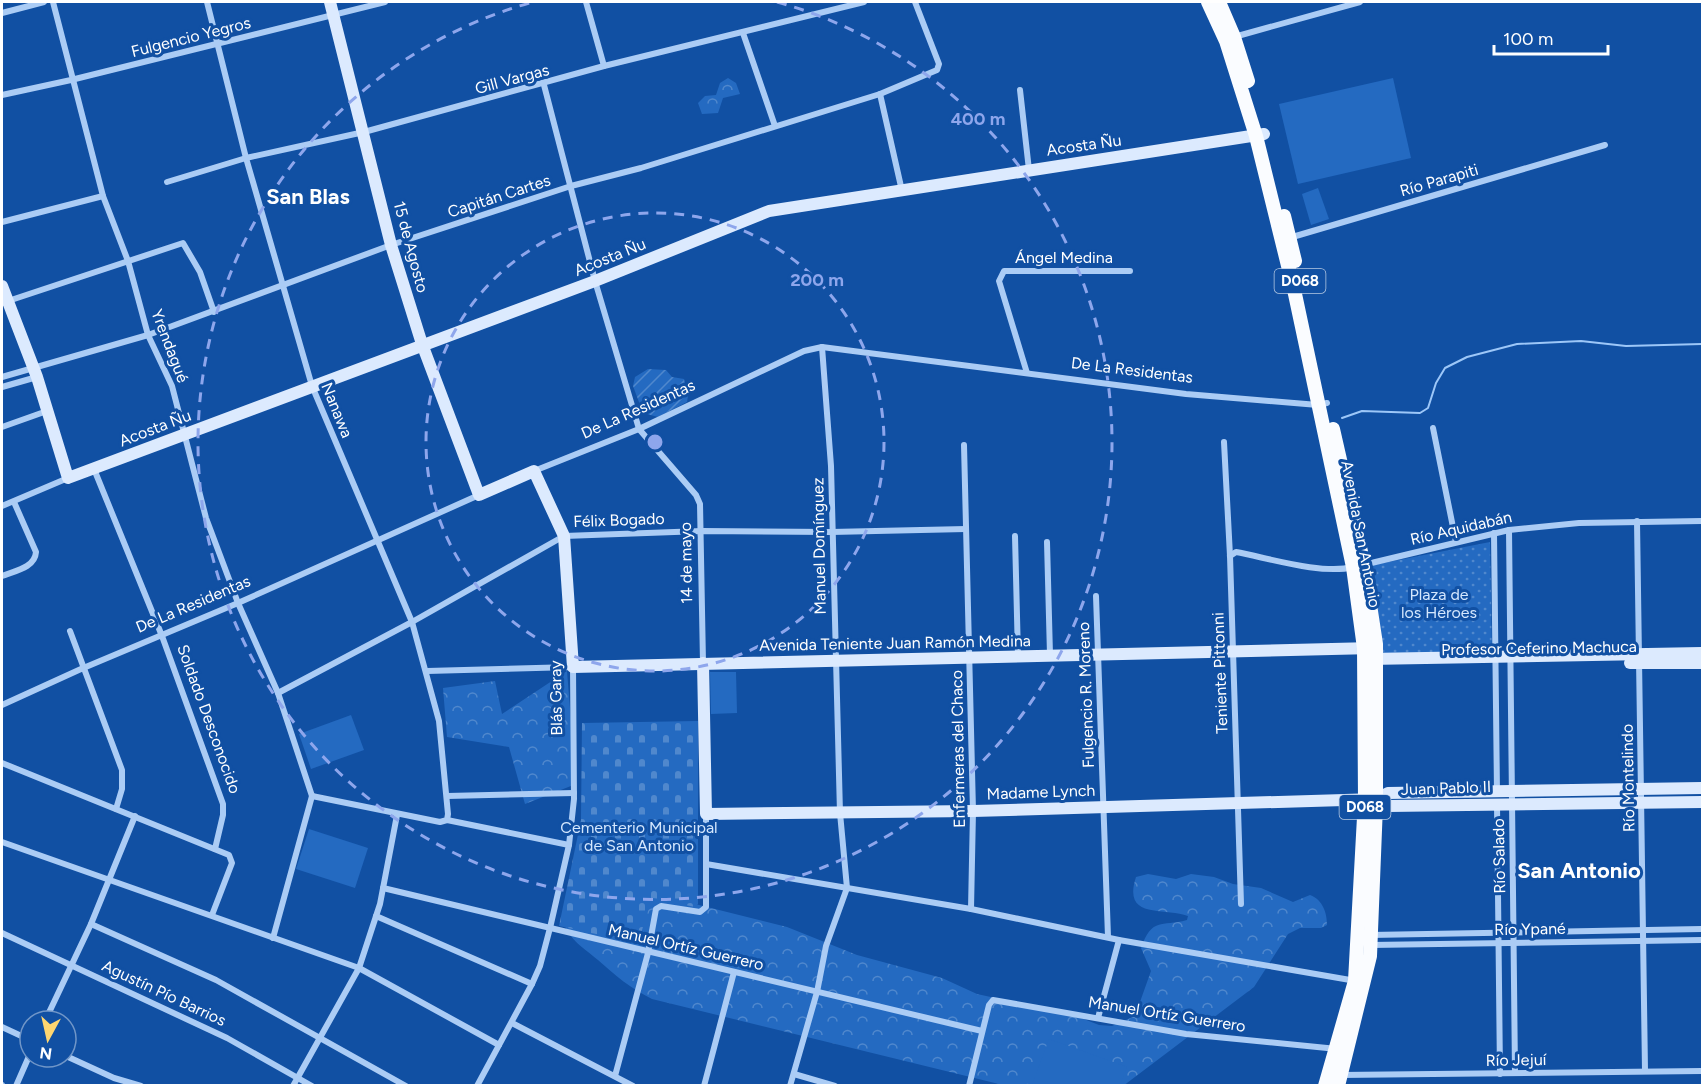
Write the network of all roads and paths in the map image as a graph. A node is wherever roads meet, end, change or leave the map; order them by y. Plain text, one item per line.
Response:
1 (44, 2) edge
2 (53, 2) edge
3 (207, 2) edge
4 (330, 2) edge
5 (385, 2) edge
6 (586, 2) edge
7 (864, 2) edge
8 (915, 2) edge
9 (1208, 2) edge
10 (1219, 2) edge
11 (1360, 2) edge
12 (2, 13) edge
13 (333, 15) junction
14 (743, 33) junction
15 (1230, 39) junction
16 (218, 45) junction
17 (604, 66) junction
18 (71, 81) junction
19 (544, 85) junction
20 (1020, 90) dead end
21 (2, 94) edge
22 (880, 94) junction
23 (776, 126) junction
24 (364, 132) junction
25 (1260, 135) junction
26 (1605, 145) dead end
27 (246, 158) junction
28 (1029, 170) junction
29 (167, 182) dead end
30 (571, 186) junction
31 (902, 192) junction
32 (103, 196) junction
33 (2, 222) edge
34 (1285, 239) junction
35 (391, 245) junction
36 (128, 261) junction
37 (1130, 271) dead end
38 (594, 281) junction
39 (284, 285) junction
40 (2, 286) edge
41 (4, 303) edge
42 (214, 312) junction
43 (148, 335) junction
44 (422, 344) junction
45 (822, 347) junction
46 (35, 373) junction
47 (1027, 373) junction
48 (2, 377) edge
49 (312, 386) junction
50 (2, 387) edge
51 (1322, 404) junction
52 (48, 411) junction
53 (2, 427) edge
54 (1433, 428) dead end
55 (639, 429) junction
56 (184, 435) junction
57 (1224, 442) dead end
58 (964, 445) dead end
59 (94, 468) junction
60 (534, 471) junction
61 (68, 478) junction
62 (479, 495) junction
63 (14, 502) junction
64 (2, 506) edge
65 (1637, 521) junction
66 (1702, 521) edge
67 (966, 529) junction
68 (1509, 530) junction
69 (702, 531) junction
70 (831, 532) junction
71 (1494, 533) junction
72 (564, 536) junction
73 (1015, 536) dead end
74 (376, 541) junction
75 (1047, 542) dead end
76 (1456, 542) junction
77 (1230, 556) junction
78 (1358, 566) junction
79 (2, 576) edge
80 (1096, 596) dead end
81 (238, 603) junction
82 (1495, 605) junction
83 (1509, 608) junction
84 (412, 622) junction
85 (70, 631) dead end
86 (162, 636) junction
87 (1232, 651) junction
88 (1702, 653) edge
89 (1098, 654) junction
90 (1050, 656) junction
91 (1018, 657) junction
92 (970, 658) junction
93 (1370, 659) junction
94 (1640, 659) junction
95 (1496, 661) junction
96 (1509, 661) junction
97 (834, 662) junction
98 (703, 663) junction
99 (1702, 663) edge
100 (84, 667) junction
101 (573, 667) junction
102 (427, 672) junction
103 (278, 693) junction
104 (2, 705) edge
105 (2, 763) edge
106 (1642, 788) junction
107 (1702, 788) edge
108 (574, 794) junction
109 (312, 796) junction
110 (447, 796) junction
111 (1497, 796) junction
112 (1511, 796) junction
113 (1371, 799) junction
114 (1237, 802) junction
115 (1643, 802) junction
116 (1702, 802) edge
117 (1104, 806) junction
118 (116, 809) junction
119 (973, 811) junction
120 (840, 813) junction
121 (706, 814) junction
122 (397, 815) junction
123 (135, 816) junction
124 (446, 821) junction
125 (2, 842) edge
126 (569, 845) junction
127 (214, 849) junction
128 (706, 864) junction
129 (109, 881) junction
130 (383, 888) junction
131 (847, 888) junction
132 (1240, 904) dead end
133 (971, 909) junction
134 (212, 915) junction
135 (376, 916) junction
136 (91, 924) junction
137 (550, 928) junction
138 (1702, 929) edge
139 (1643, 930) junction
140 (1499, 932) junction
141 (1513, 932) junction
142 (2, 933) edge
143 (1108, 937) junction
144 (273, 938) junction
145 (1119, 940) junction
146 (1364, 940) junction
147 (1702, 940) edge
148 (1643, 941) junction
149 (1499, 943) junction
150 (1513, 943) junction
151 (648, 953) junction
152 (70, 964) junction
153 (359, 968) junction
154 (734, 972) junction
155 (1360, 981) junction
156 (532, 984) junction
157 (817, 992) junction
158 (50, 1009) edge
159 (1098, 1018) junction
160 (512, 1023) junction
161 (2, 1027) edge
162 (982, 1032) junction
163 (18, 1034) edge
164 (320, 1037) junction
165 (499, 1045) junction
166 (1338, 1049) junction
167 (78, 1062) edge
168 (23, 1069) edge
169 (1645, 1071) junction
170 (1702, 1071) edge
171 (1515, 1073) junction
172 (794, 1074) junction
173 (1500, 1074) junction
174 (615, 1076) junction
175 (297, 1077) junction
176 (114, 1078) junction
177 (1334, 1080) edge
178 (16, 1086) edge
179 (125, 1086) edge
180 (141, 1086) edge
181 (293, 1086) edge
182 (312, 1086) edge
183 (406, 1086) edge
184 (477, 1086) edge
185 (633, 1086) edge
186 (704, 1086) edge
187 (790, 1086) edge
188 (835, 1086) edge
189 (969, 1086) edge

1 - 12 street
2 - 18 street, Yrendagué
3 - 16 street, Nanawa
4 - 13 street, 15 de Agosto
5 - 13 street, Fulgencio Yegros
6 - 17 street
7 - 14 street, Gill Vargas
8 - 22 street, Capitán Cartes
9 - 15 main road, Avenida San Antonio / D068
10 - 15 main road, Avenida San Antonio / D068
11 - 15 street
13 - 16 street, Fulgencio Yegros
13 - 24 street, 15 de Agosto
14 - 17 street, Gill Vargas
14 - 23 street
15 - 25 main road, Avenida San Antonio / D068
16 - 18 street, Fulgencio Yegros
16 - 27 street, Nanawa
17 - 19 street, Gill Vargas
18 - 21 street, Fulgencio Yegros
18 - 32 street, Yrendagué
19 - 24 street, Gill Vargas
19 - 30 street, 14 de mayo
20 - 28 street
22 - 23 street, Capitán Cartes
22 - 31 street
23 - 30 street, Capitán Cartes
24 - 27 street, Gill Vargas
24 - 35 street, 15 de Agosto
25 - 28 street, Acosta Ñu
25 - 34 main road, Avenida San Antonio / D068
26 - 34 street, Río Parapiti
27 - 29 street, Gill Vargas
27 - 39 street, Nanawa
28 - 31 street, Acosta Ñu
30 - 35 street, Capitán Cartes
30 - 38 street, 14 de mayo
31 - 38 street, Acosta Ñu
32 - 33 street
32 - 36 street, Yrendagué
34 - 51 main road, Avenida San Antonio / D068
35 - 39 street, Capitán Cartes
35 - 44 street, 15 de Agosto
36 - 41 street
36 - 42 street
36 - 43 street, Yrendagué
37 - 47 street, Ángel Medina
38 - 44 street, Acosta Ñu
38 - 55 street, 14 de mayo
39 - 42 street, Capitán Cartes
39 - 49 street, Nanawa
40 - 41 street
41 - 46 street
42 - 43 street, Capitán Cartes
43 - 46 street, Capitán Cartes
43 - 56 street, Yrendagué
44 - 49 street, Acosta Ñu
44 - 62 street, 15 de Agosto
45 - 47 street, De La Residentas
45 - 55 street, De La Residentas
45 - 70 street, Manuel Domínguez
46 - 48 street, Capitán Cartes
46 - 50 street, Capitán Cartes
46 - 52 street
47 - 51 street, De La Residentas
49 - 56 street, Acosta Ñu
49 - 74 street, Nanawa
51 - 78 main road, Avenida San Antonio / D068
52 - 53 street
52 - 61 street
54 - 76 street
55 - 60 street, De La Residentas
55 - 69 street, 14 de mayo
56 - 59 street, Acosta Ñu
56 - 81 street, Yrendagué
57 - 77 street, Teniente Pittonni
58 - 67 street, Enfermeras del Chaco
59 - 61 street, Acosta Ñu
59 - 86 street, Soldado Desconocido
60 - 62 street, De La Residentas
60 - 72 street, Blás Garay
61 - 63 street, Acosta Ñu
62 - 74 street, De La Residentas
63 - 64 street, Acosta Ñu
63 - 79 street
65 - 66 street, Río Aquidabán
65 - 68 street, Río Aquidabán
65 - 94 street, Río Montelindo
67 - 70 street, Félix Bogado
67 - 92 street, Enfermeras del Chaco
68 - 71 street, Río Aquidabán
68 - 83 street, Río Salado
69 - 70 street, Félix Bogado
69 - 72 street, Félix Bogado
69 - 98 street, 14 de mayo
70 - 97 street, Manuel Domínguez
71 - 76 street, Río Aquidabán
71 - 82 street, Río Salado
72 - 84 street, Félix Bogado
72 - 101 street, Blás Garay
73 - 91 street
74 - 81 street, De La Residentas
74 - 84 street, Nanawa
75 - 90 street
76 - 78 street, Río Aquidabán
77 - 78 street, Río Aquidabán
77 - 87 street, Teniente Pittonni
78 - 93 main road, Avenida San Antonio / D068
80 - 89 street, Fulgencio R. Moreno
81 - 86 street, De La Residentas
81 - 103 street, Yrendagué
82 - 83 street
82 - 95 street, Río Salado
83 - 96 street, Río Salado
84 - 102 street, Nanawa
84 - 103 street, Félix Bogado
85 - 100 street
86 - 100 street, De La Residentas
86 - 127 street, Soldado Desconocido
87 - 89 street, Avenida Teniente Juan Ramón Medina
87 - 93 street, Avenida Teniente Juan Ramón Medina
87 - 114 street, Teniente Pittonni
88 - 94 street, Profesor Ceferino Machuca
89 - 90 street, Avenida Teniente Juan Ramón Medina
89 - 117 street, Fulgencio R. Moreno
90 - 91 street, Avenida Teniente Juan Ramón Medina
91 - 92 street, Avenida Teniente Juan Ramón Medina
92 - 97 street, Avenida Teniente Juan Ramón Medina
92 - 119 street, Enfermeras del Chaco
93 - 95 street, Profesor Ceferino Machuca
93 - 113 main road, Avenida San Antonio / D068
94 - 96 street, Profesor Ceferino Machuca
94 - 99 street, Profesor Ceferino Machuca
94 - 106 street, Río Montelindo
95 - 96 street, Profesor Ceferino Machuca
95 - 111 street, Río Salado
96 - 112 street, Río Salado
97 - 98 street, Avenida Teniente Juan Ramón Medina
97 - 120 street, Manuel Domínguez
98 - 101 street, Avenida Teniente Juan Ramón Medina
98 - 121 street, 14 de mayo
100 - 104 street, De La Residentas
100 - 118 street
101 - 102 street, Avenida Teniente Juan Ramón Medina
101 - 108 street, Blás Garay
102 - 110 street, Nanawa
103 - 109 street, Yrendagué
105 - 118 street
106 - 107 street, Juan Pablo II
106 - 112 street, Juan Pablo II
106 - 115 street, Río Montelindo
108 - 110 street
108 - 126 street, Blás Garay
109 - 122 street
109 - 144 street
110 - 124 street, Nanawa
111 - 112 street, Juan Pablo II
111 - 113 street, Juan Pablo II
111 - 140 street, Río Salado
112 - 115 street, Juan Pablo II
112 - 141 street, Río Salado
113 - 114 street, Madame Lynch
113 - 146 main road, Avenida San Antonio / D068
114 - 117 street, Madame Lynch
114 - 132 street, Teniente Pittonni
115 - 116 street, Juan Pablo II
115 - 139 street, Río Montelindo
117 - 119 street, Madame Lynch
117 - 143 street, Fulgencio R. Moreno
118 - 123 street
119 - 120 street, Madame Lynch
119 - 133 street, Enfermeras del Chaco
120 - 121 street, Madame Lynch
120 - 131 street, Manuel Domínguez
121 - 128 street, 14 de mayo
122 - 124 street
122 - 130 street
123 - 127 street
123 - 129 street
124 - 126 street
125 - 129 street
126 - 137 street, Blás Garay
127 - 134 street
128 - 131 street
128 - 151 street, 14 de mayo
129 - 134 street
129 - 136 street
130 - 135 street
130 - 137 street, Manuel Ortíz Guerrero
131 - 133 street
131 - 157 street
133 - 143 street
134 - 144 street
135 - 153 street
135 - 156 street
136 - 152 street
136 - 164 street
137 - 151 street, Manuel Ortíz Guerrero
137 - 156 street, Blás Garay
138 - 139 street, Río Ypané
139 - 141 street, Río Ypané
139 - 148 street, Río Montelindo
140 - 141 street, Río Ypané
140 - 146 street, Río Ypané
140 - 149 street, Río Salado
141 - 150 street, Río Salado
142 - 152 street, Agustín Pío Barrios
143 - 145 street
144 - 153 street
145 - 155 street
145 - 159 street
146 - 149 street, Río Ypané
146 - 155 main road, Avenida San Antonio / D068
147 - 148 street, Río Ypané
148 - 150 street, Río Ypané
148 - 169 street, Río Montelindo
149 - 150 street, Río Ypané
149 - 173 street, Río Salado
150 - 171 street, Río Salado
151 - 154 street, Manuel Ortíz Guerrero
151 - 174 street
152 - 158 street
152 - 175 street, Agustín Pío Barrios
153 - 164 street
153 - 165 street
154 - 157 street, Manuel Ortíz Guerrero
154 - 186 street
155 - 166 main road, Avenida San Antonio / D068
155 - 177 main road, Avenida San Antonio / D068
156 - 160 street, Blás Garay
157 - 162 street, Manuel Ortíz Guerrero
157 - 172 street
159 - 162 street, Manuel Ortíz Guerrero
159 - 166 street, Manuel Ortíz Guerrero
160 - 165 street, Blás Garay
160 - 174 street
161 - 163 street
162 - 189 street
164 - 175 street
164 - 183 street
165 - 184 street, Blás Garay
166 - 177 main road, Avenida San Antonio / D068
167 - 176 street
168 - 178 street
169 - 170 street, Río Jejuí
169 - 171 street, Río Jejuí
171 - 173 street, Río Jejuí
172 - 187 street
172 - 188 street
173 - 177 street, Río Jejuí
174 - 185 street
175 - 181 street
175 - 182 street, Agustín Pío Barrios
176 - 179 street
176 - 180 street

